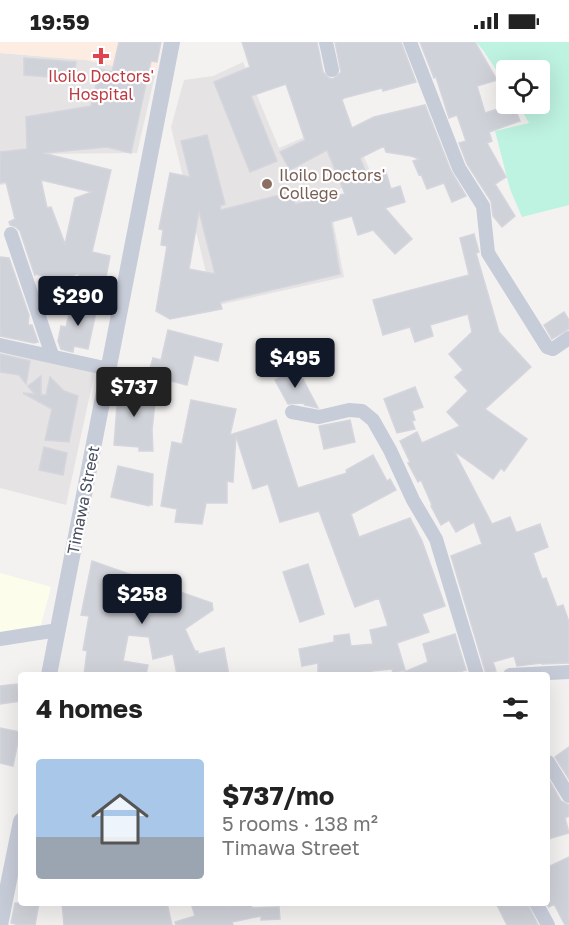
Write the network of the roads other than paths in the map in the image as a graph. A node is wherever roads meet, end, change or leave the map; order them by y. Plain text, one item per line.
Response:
1 (172, 42) edge
2 (326, 42) edge
3 (410, 42) edge
4 (332, 70) dead end
5 (11, 234) dead end
6 (569, 338) edge
7 (0, 345) edge
8 (52, 355) junction
9 (109, 369) junction
10 (292, 412) dead end
11 (58, 630) junction
12 (0, 639) edge
13 (51, 672) edge
14 (476, 672) edge
15 (569, 672) edge
16 (550, 673) edge
17 (550, 765) edge
18 (569, 796) edge
19 (18, 835) edge
20 (538, 906) edge
21 (0, 925) edge
22 (548, 925) edge

1 - 9 street, Timawa Street
2 - 4 street
3 - 6 street
5 - 8 street
7 - 8 street
8 - 9 street
9 - 11 street, Timawa Street
10 - 14 street
11 - 12 street
11 - 13 street, Timawa Street
15 - 16 street
17 - 18 street
19 - 21 street
20 - 22 street

